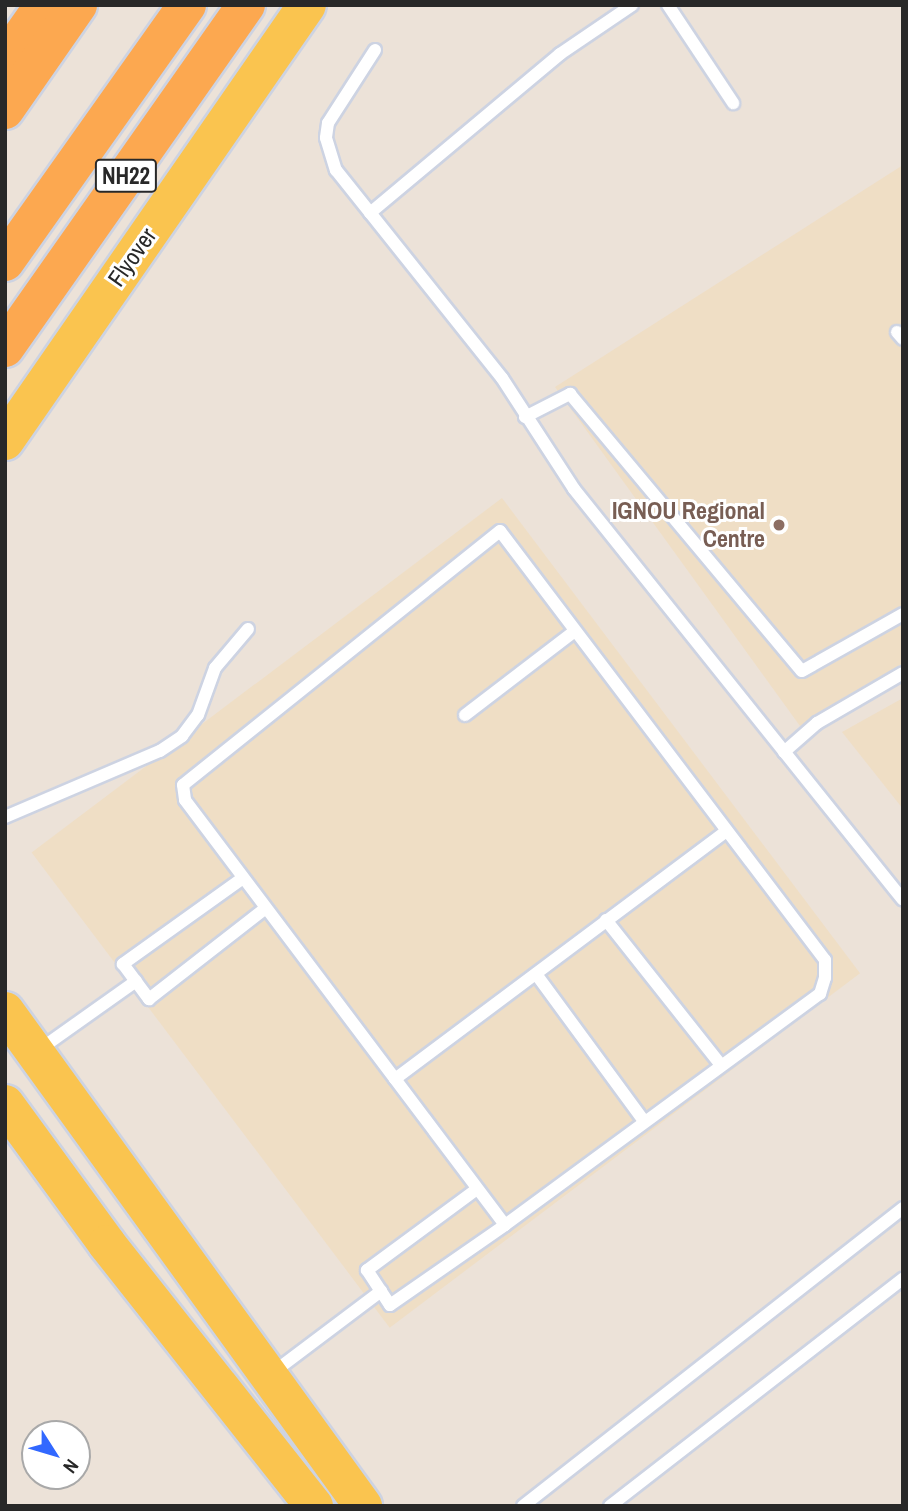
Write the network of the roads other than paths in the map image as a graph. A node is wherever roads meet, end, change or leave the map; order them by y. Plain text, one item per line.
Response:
1 (44, 5) edge
2 (78, 5) edge
3 (187, 5) edge
4 (246, 5) edge
5 (307, 5) edge
6 (632, 5) edge
7 (668, 5) edge
8 (375, 50) dead end
9 (5, 60) edge
10 (733, 103) dead end
11 (5, 110) edge
12 (370, 213) junction
13 (14, 249) edge
14 (5, 348) edge
15 (525, 417) junction
16 (5, 441) edge
17 (903, 614) edge
18 (248, 629) dead end
19 (575, 631) junction
20 (903, 673) edge
21 (465, 715) dead end
22 (784, 752) junction
23 (5, 817) edge
24 (727, 831) junction
25 (243, 878) junction
26 (903, 900) edge
27 (266, 908) junction
28 (606, 920) junction
29 (536, 974) junction
30 (136, 981) junction
31 (5, 1011) edge
32 (36, 1052) junction
33 (721, 1065) junction
34 (395, 1079) junction
35 (5, 1104) edge
36 (644, 1121) junction
37 (477, 1189) junction
38 (903, 1208) edge
39 (505, 1225) junction
40 (903, 1279) edge
41 (381, 1291) junction
42 (268, 1376) junction
43 (612, 1505) edge
44 (314, 1506) edge
45 (363, 1506) edge
46 (523, 1506) edge

1 - 9 highway
2 - 11 highway
3 - 13 highway, NH22
4 - 14 highway, NH22
5 - 16 main road, Flyover
6 - 12 lane
7 - 10 lane
8 - 12 lane
12 - 15 lane
15 - 17 lane
15 - 22 lane
18 - 23 lane
19 - 21 lane
19 - 24 lane
19 - 25 lane
20 - 22 lane
22 - 26 lane
24 - 28 lane
24 - 33 lane
25 - 27 lane
25 - 30 lane
27 - 30 lane
27 - 34 lane
28 - 29 lane
28 - 33 lane
29 - 34 lane
29 - 36 lane
30 - 32 lane
31 - 32 main road
32 - 42 main road
33 - 36 lane
34 - 37 lane
35 - 44 main road
36 - 39 lane
37 - 39 lane
37 - 41 lane
38 - 46 lane
39 - 41 lane
40 - 43 lane
41 - 42 lane
42 - 45 main road

